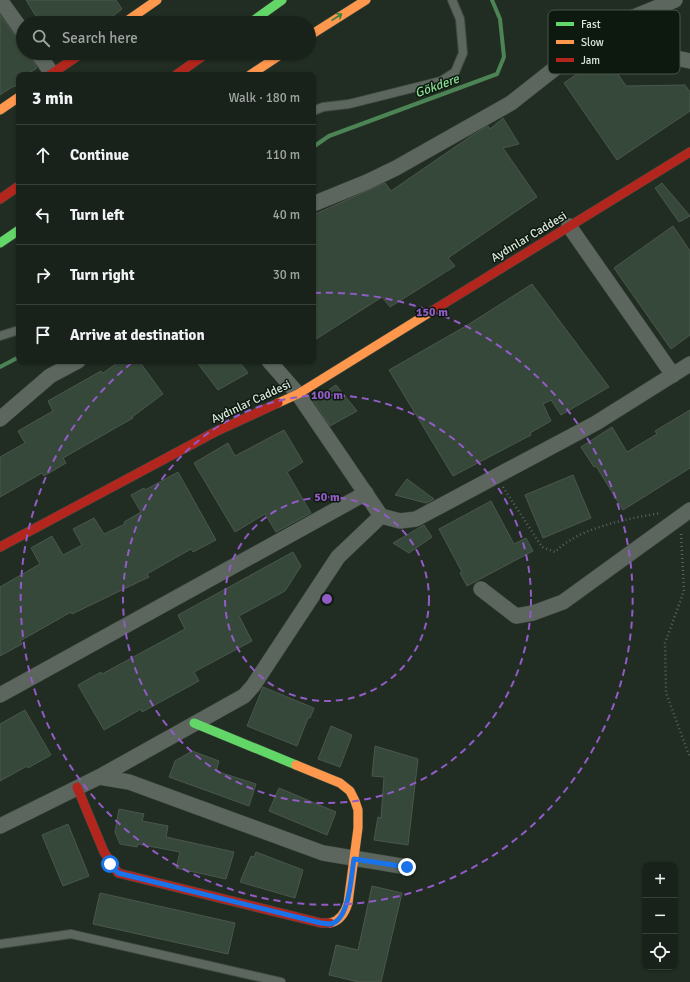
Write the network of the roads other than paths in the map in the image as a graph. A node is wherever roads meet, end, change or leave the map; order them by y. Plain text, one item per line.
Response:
1 (0, 0) edge
2 (157, 0) edge
3 (282, 0) edge
4 (366, 0) edge
5 (452, 0) edge
6 (675, 0) edge
7 (651, 10) edge
8 (134, 16) edge
9 (260, 16) edge
10 (16, 22) edge
11 (316, 32) edge
12 (680, 59) edge
13 (42, 60) edge
14 (72, 60) edge
15 (197, 60) edge
16 (272, 60) edge
17 (690, 61) edge
18 (50, 72) edge
19 (54, 72) edge
20 (180, 72) edge
21 (254, 72) edge
22 (548, 73) edge
23 (16, 99) edge
24 (0, 110) edge
25 (316, 110) edge
26 (690, 152) edge
27 (16, 188) edge
28 (0, 199) edge
29 (316, 203) edge
30 (569, 226) junction
31 (16, 232) edge
32 (0, 243) edge
33 (16, 331) edge
34 (0, 336) edge
35 (72, 364) edge
36 (273, 364) edge
37 (690, 364) edge
38 (673, 375) junction
39 (298, 394) junction
40 (0, 419) edge
41 (366, 493) junction
42 (687, 512) edge
43 (381, 516) junction
44 (0, 547) edge
45 (481, 589) dead end
46 (0, 695) edge
47 (194, 723) junction
48 (99, 776) junction
49 (77, 787) junction
50 (0, 826) edge
51 (354, 859) junction
52 (407, 867) dead end
53 (0, 944) edge
54 (281, 982) edge

1 - 10 street
2 - 8 main road
3 - 9 main road
11 -> 4 main road
5 - 25 lane
6 - 7 street
12 - 17 street
13 - 18 street
14 - 19 main road
15 - 20 main road
16 - 21 main road
22 - 29 street
23 - 24 main road
26 - 30 main road, Aydınlar Caddesi
27 - 28 main road
30 - 38 street
30 - 39 main road, Aydınlar Caddesi
31 - 32 main road
33 - 34 lane
35 - 40 street
36 - 39 street
37 - 38 street
38 - 43 street
39 - 41 street
39 - 44 main road, Aydınlar Caddesi
41 - 43 street
41 - 46 street
42 - 45 street
43 - 47 street
47 - 48 street
47 - 51 main road
48 - 49 street
48 - 51 street
49 - 50 street
49 - 51 main road
51 - 52 street
53 - 54 lane

